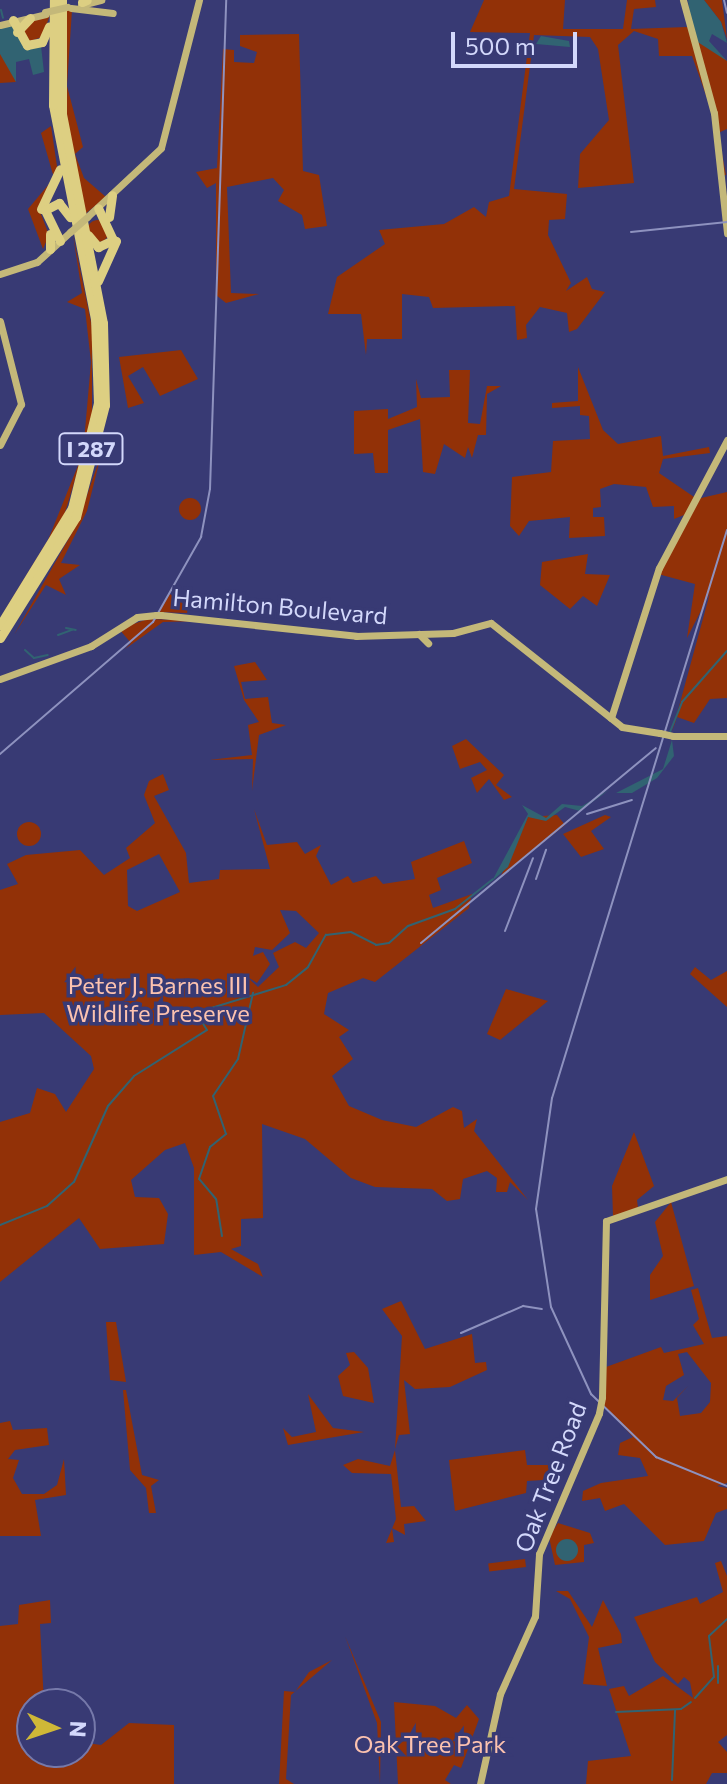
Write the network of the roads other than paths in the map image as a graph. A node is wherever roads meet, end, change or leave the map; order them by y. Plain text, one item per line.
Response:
1 (54, 0) edge
2 (101, 0) edge
3 (199, 0) edge
4 (683, 0) edge
5 (87, 1) edge
6 (60, 9) edge
7 (113, 13) dead end
8 (30, 18) junction
9 (14, 20) junction
10 (0, 24) edge
11 (17, 36) junction
12 (60, 153) junction
13 (166, 157) dead end
14 (154, 158) junction
15 (112, 195) junction
16 (98, 207) junction
17 (79, 208) junction
18 (88, 216) junction
19 (108, 218) junction
20 (50, 232) junction
21 (69, 233) junction
22 (727, 233) edge
23 (55, 245) junction
24 (79, 245) junction
25 (0, 272) edge
26 (97, 293) junction
27 (0, 321) edge
28 (0, 333) edge
29 (9, 431) junction
30 (727, 440) edge
31 (0, 442) edge
32 (138, 606) dead end
33 (156, 615) junction
34 (212, 617) junction
35 (0, 625) edge
36 (202, 626) dead end
37 (419, 634) junction
38 (0, 638) edge
39 (428, 643) dead end
40 (33, 667) junction
41 (0, 679) edge
42 (30, 679) dead end
43 (611, 718) junction
44 (727, 736) edge
45 (727, 1179) edge
46 (480, 1784) edge

1 - 6 highway, I 287
2 - 6 main road
3 - 14 main road
4 - 22 main road
5 - 6 main road
6 - 7 main road
6 - 8 main road
6 - 9 main road
6 - 11 highway
6 - 12 highway, I 287
6 - 17 highway, I 287
8 - 9 main road
8 - 11 highway
9 - 10 main road
9 - 11 highway
12 - 20 highway
12 - 24 highway, I 287
13 - 14 main road
14 - 15 main road
15 - 16 main road
15 - 19 highway
16 - 18 main road
16 - 19 highway
17 - 19 highway
17 - 26 highway, I 287
18 - 19 highway
18 - 21 main road, bridge
19 - 26 highway
20 - 21 highway
20 - 23 highway
20 - 24 highway
21 - 23 main road
23 - 25 main road
24 - 35 highway, I 287
26 - 38 highway, I 287
27 - 29 main road
28 - 29 main road
29 - 31 main road
30 - 43 main road
32 - 33 main road
33 - 34 main road, Hamilton Boulevard
33 - 40 main road, Hamilton Boulevard
34 - 36 main road
34 - 37 main road, Hamilton Boulevard
37 - 39 main road
37 - 43 main road, Hamilton Boulevard
40 - 41 main road
40 - 42 main road
43 - 44 main road, Hamilton Boulevard, bridge
45 - 46 main road, Oak Tree Road, bridge

